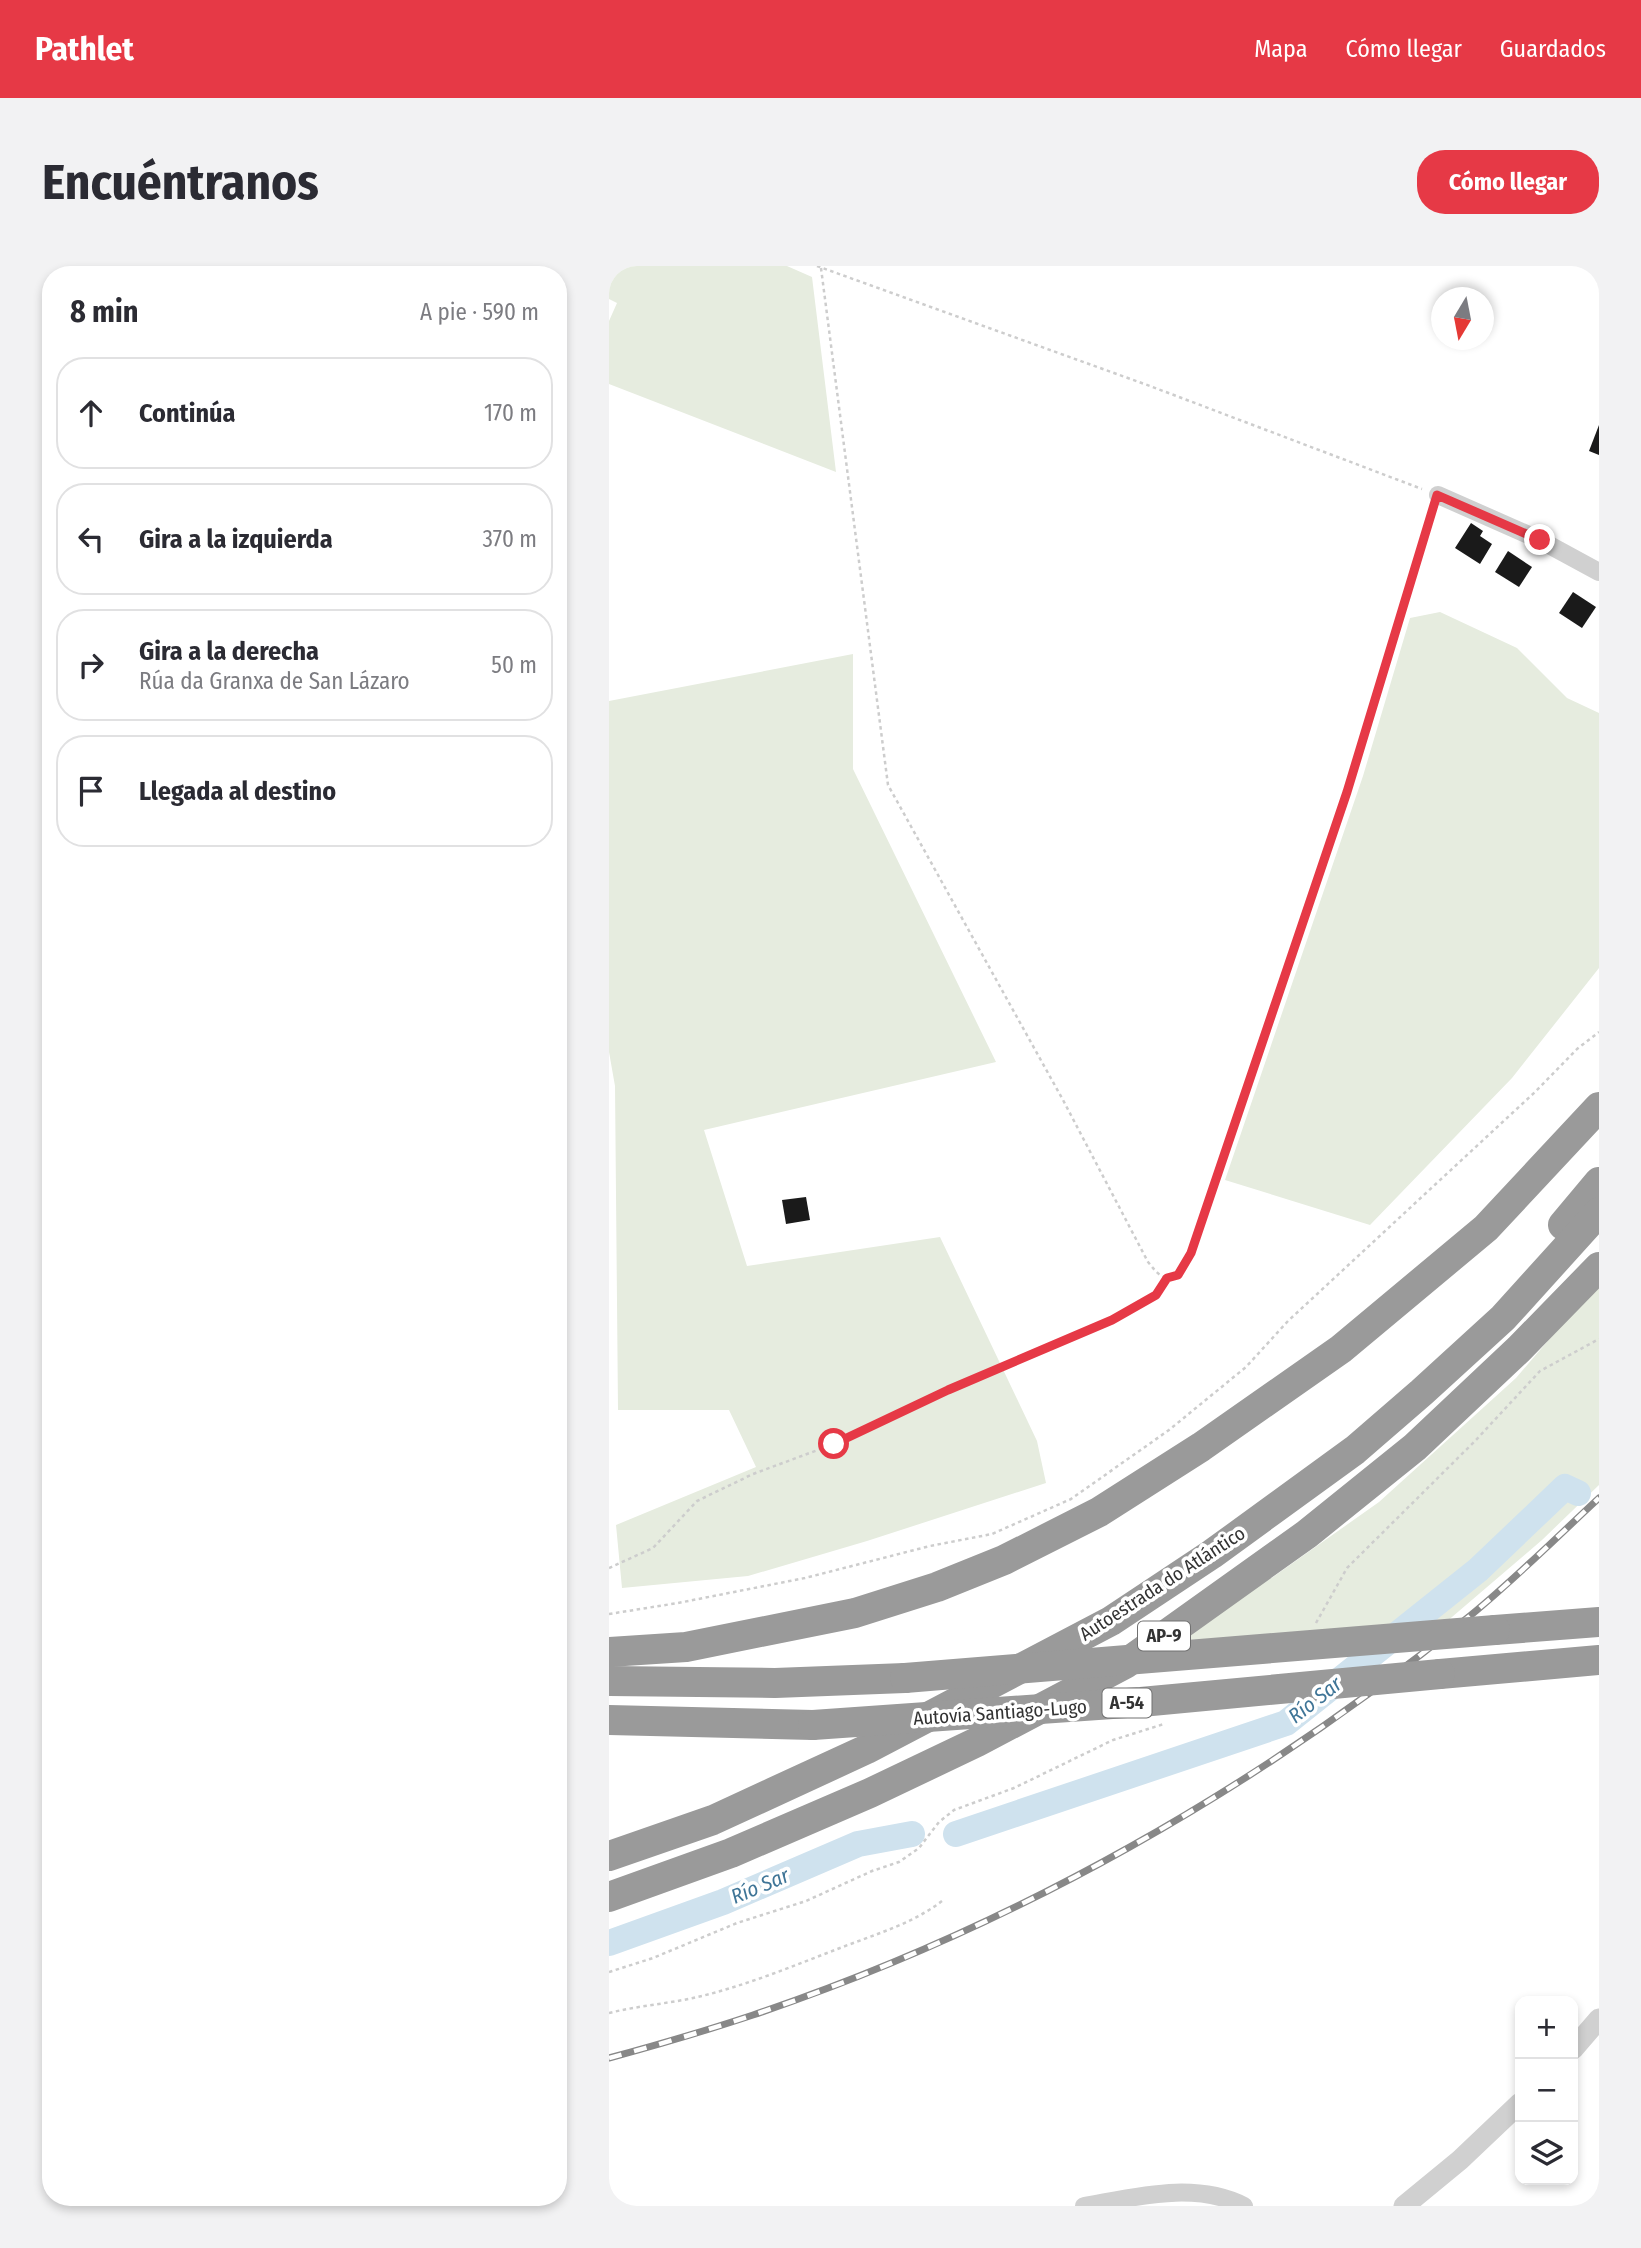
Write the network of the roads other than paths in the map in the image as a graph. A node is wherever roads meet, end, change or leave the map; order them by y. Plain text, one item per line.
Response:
1 (1437, 495) road end
2 (1599, 572) edge
3 (1599, 1107) edge
4 (1599, 1182) edge
5 (1599, 1212) edge
6 (1599, 1267) edge
7 (1307, 1483) junction
8 (1599, 1622) edge
9 (609, 1652) edge
10 (1599, 1660) edge
11 (609, 1681) edge
12 (609, 1720) edge
13 (640, 1845) junction
14 (609, 1849) edge
15 (609, 1856) edge
16 (650, 1884) junction
17 (609, 1897) edge
18 (609, 1913) edge
19 (1599, 2019) edge
20 (1578, 2037) edge
21 (1515, 2108) edge
22 (1224, 2202) edge
23 (1084, 2206) edge
24 (1244, 2206) edge
25 (1403, 2206) edge

1 - 2 street
3 - 9 highway
4 - 7 highway
5 - 7 highway, Autoestrada do Atlántico / AP-9
6 - 16 highway, AP-9
7 - 13 highway, Autoestrada do Atlántico / AP-9
8 - 11 highway, A-54, bridge
10 - 12 highway, Autovía Santiago-Lugo / A-54, bridge
13 - 14 highway
13 - 15 highway, Autoestrada do Atlántico / AP-9
16 - 17 highway, AP-9
16 - 18 highway
19 - 20 street
21 - 25 street
22 - 23 street
22 - 24 street

